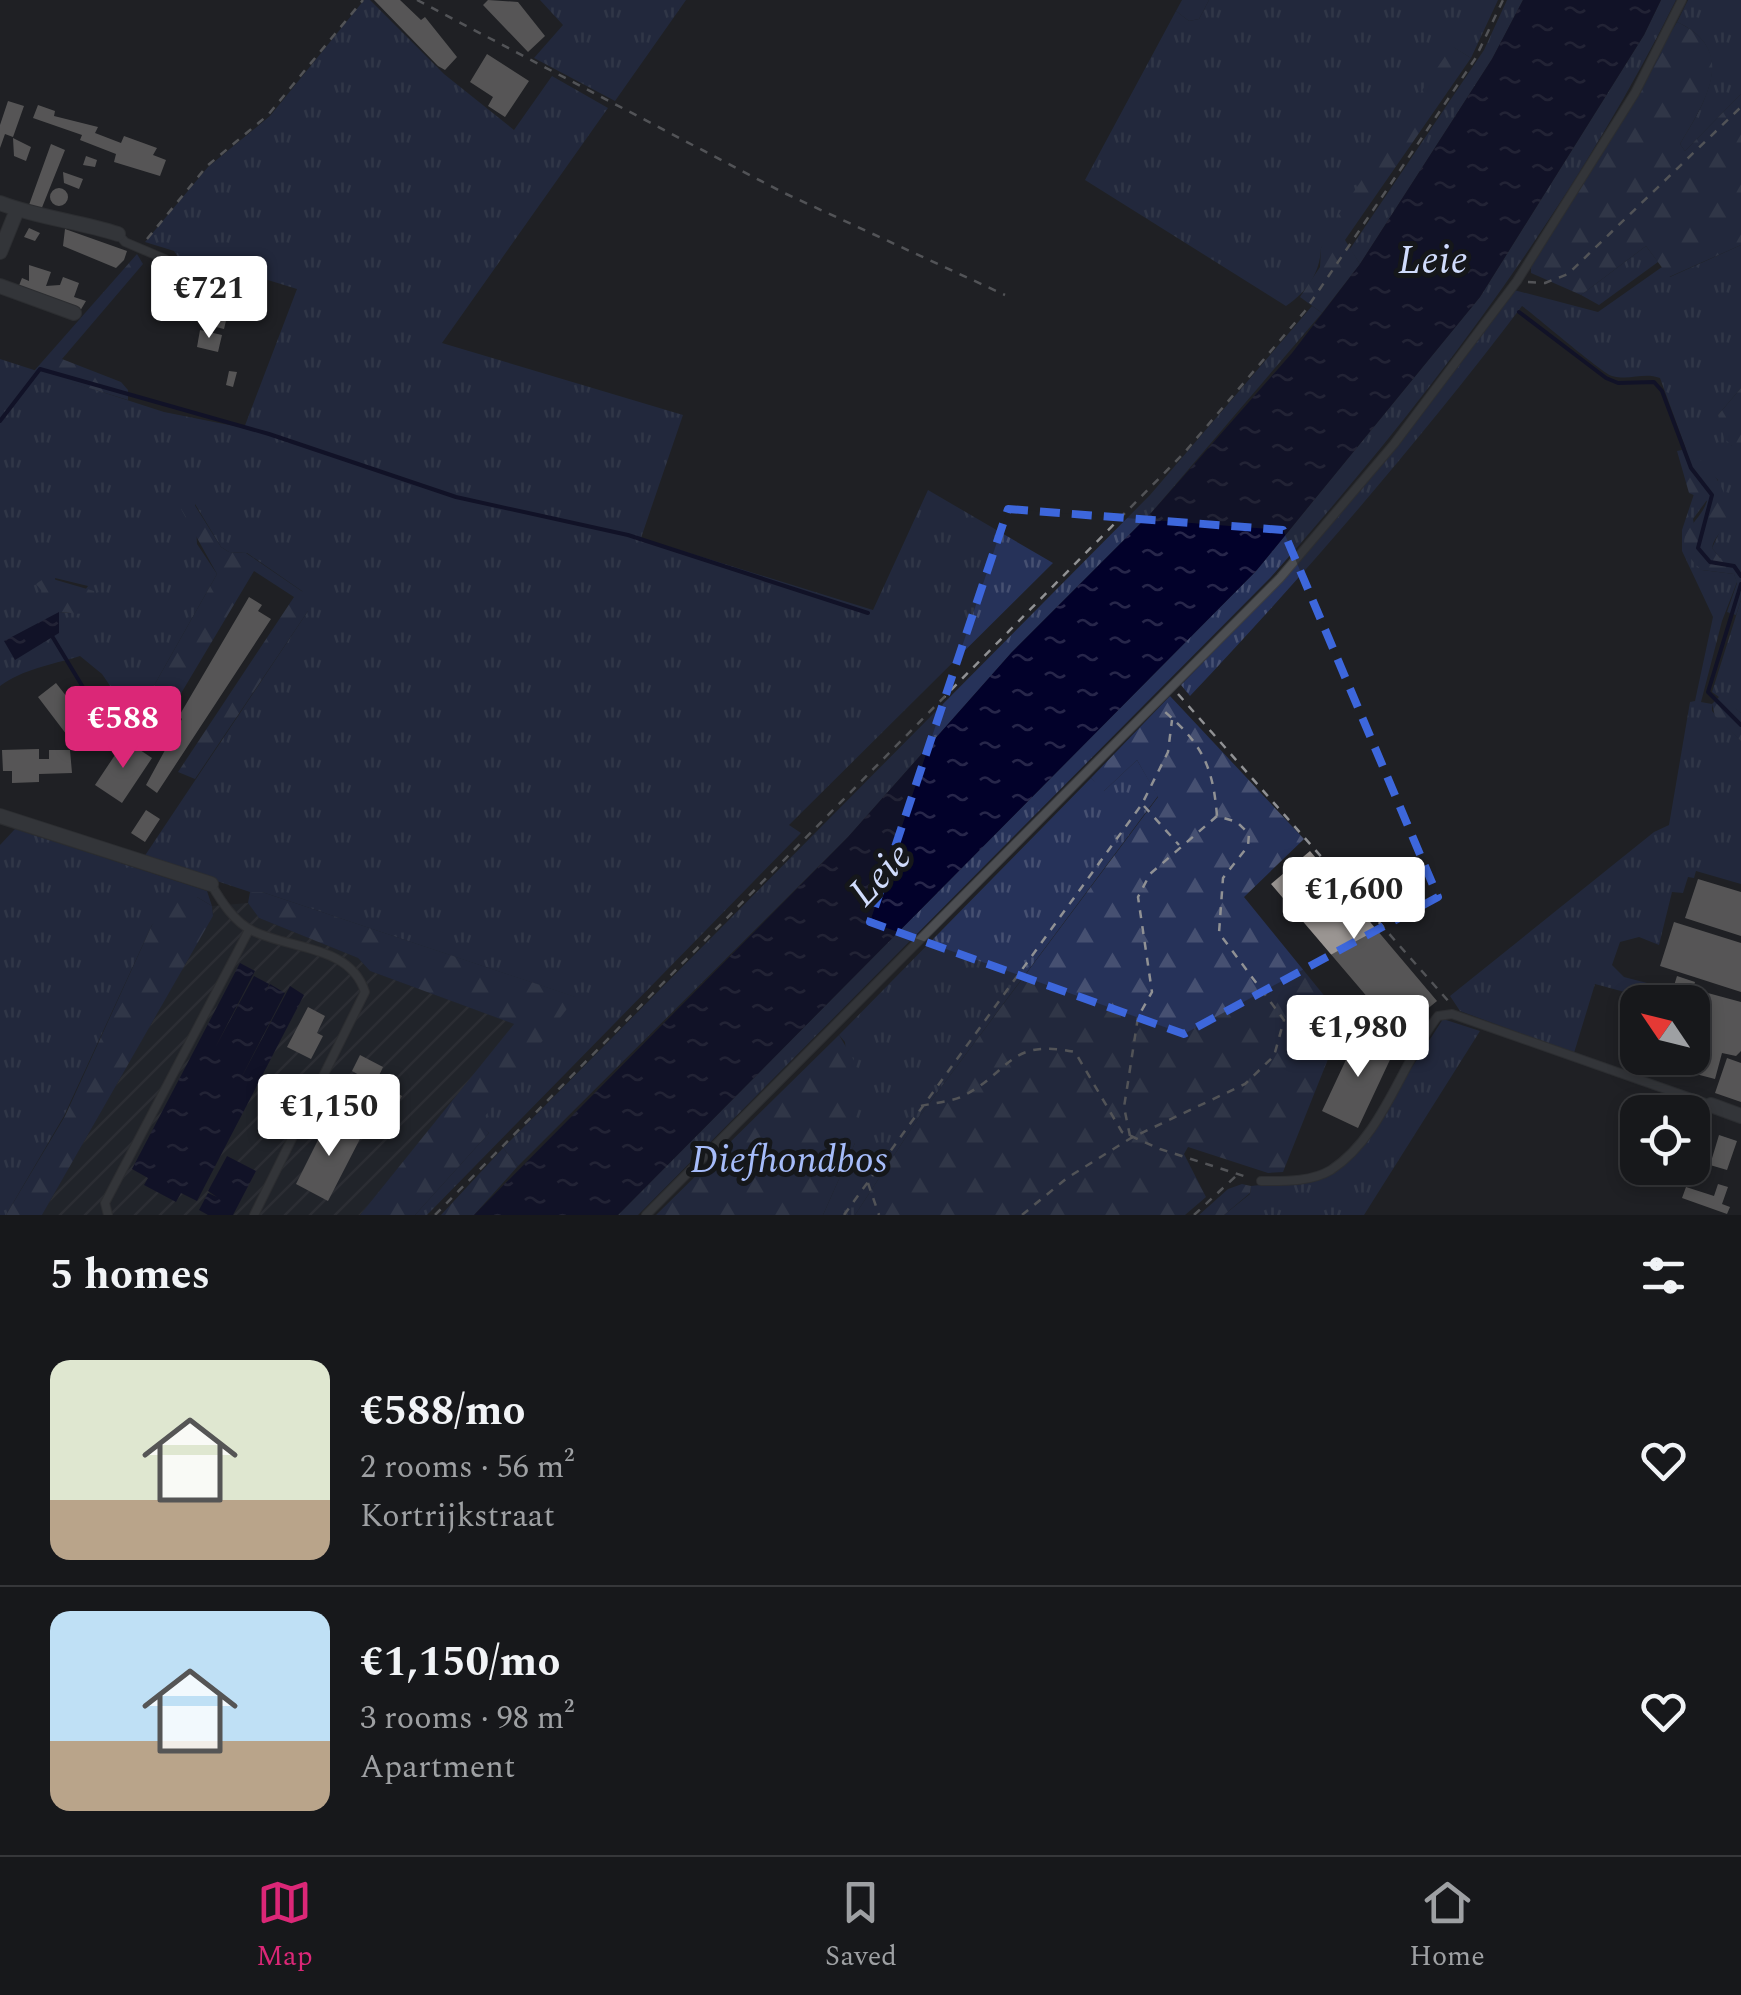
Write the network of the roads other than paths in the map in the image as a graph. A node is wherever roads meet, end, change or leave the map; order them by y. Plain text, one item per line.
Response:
1 (1682, 0) edge
2 (0, 203) edge
3 (17, 210) junction
4 (118, 234) joint
5 (0, 252) edge
6 (190, 284) dead end
7 (0, 286) edge
8 (74, 313) dead end
9 (1, 820) edge
10 (211, 884) joint
11 (249, 930) junction
12 (318, 1087) junction
13 (1711, 1105) joint
14 (378, 1116) dead end
15 (1741, 1116) edge
16 (1262, 1181) road end
17 (108, 1215) edge
18 (254, 1215) edge
19 (646, 1215) edge

1 - 19 lane
2 - 3 street
3 - 4 street
3 - 5 street
4 - 6 lane
7 - 8 street
9 - 10 street
10 - 11 lane
11 - 12 lane
11 - 17 lane
12 - 14 lane
12 - 18 lane
13 - 15 street
13 - 16 lane

